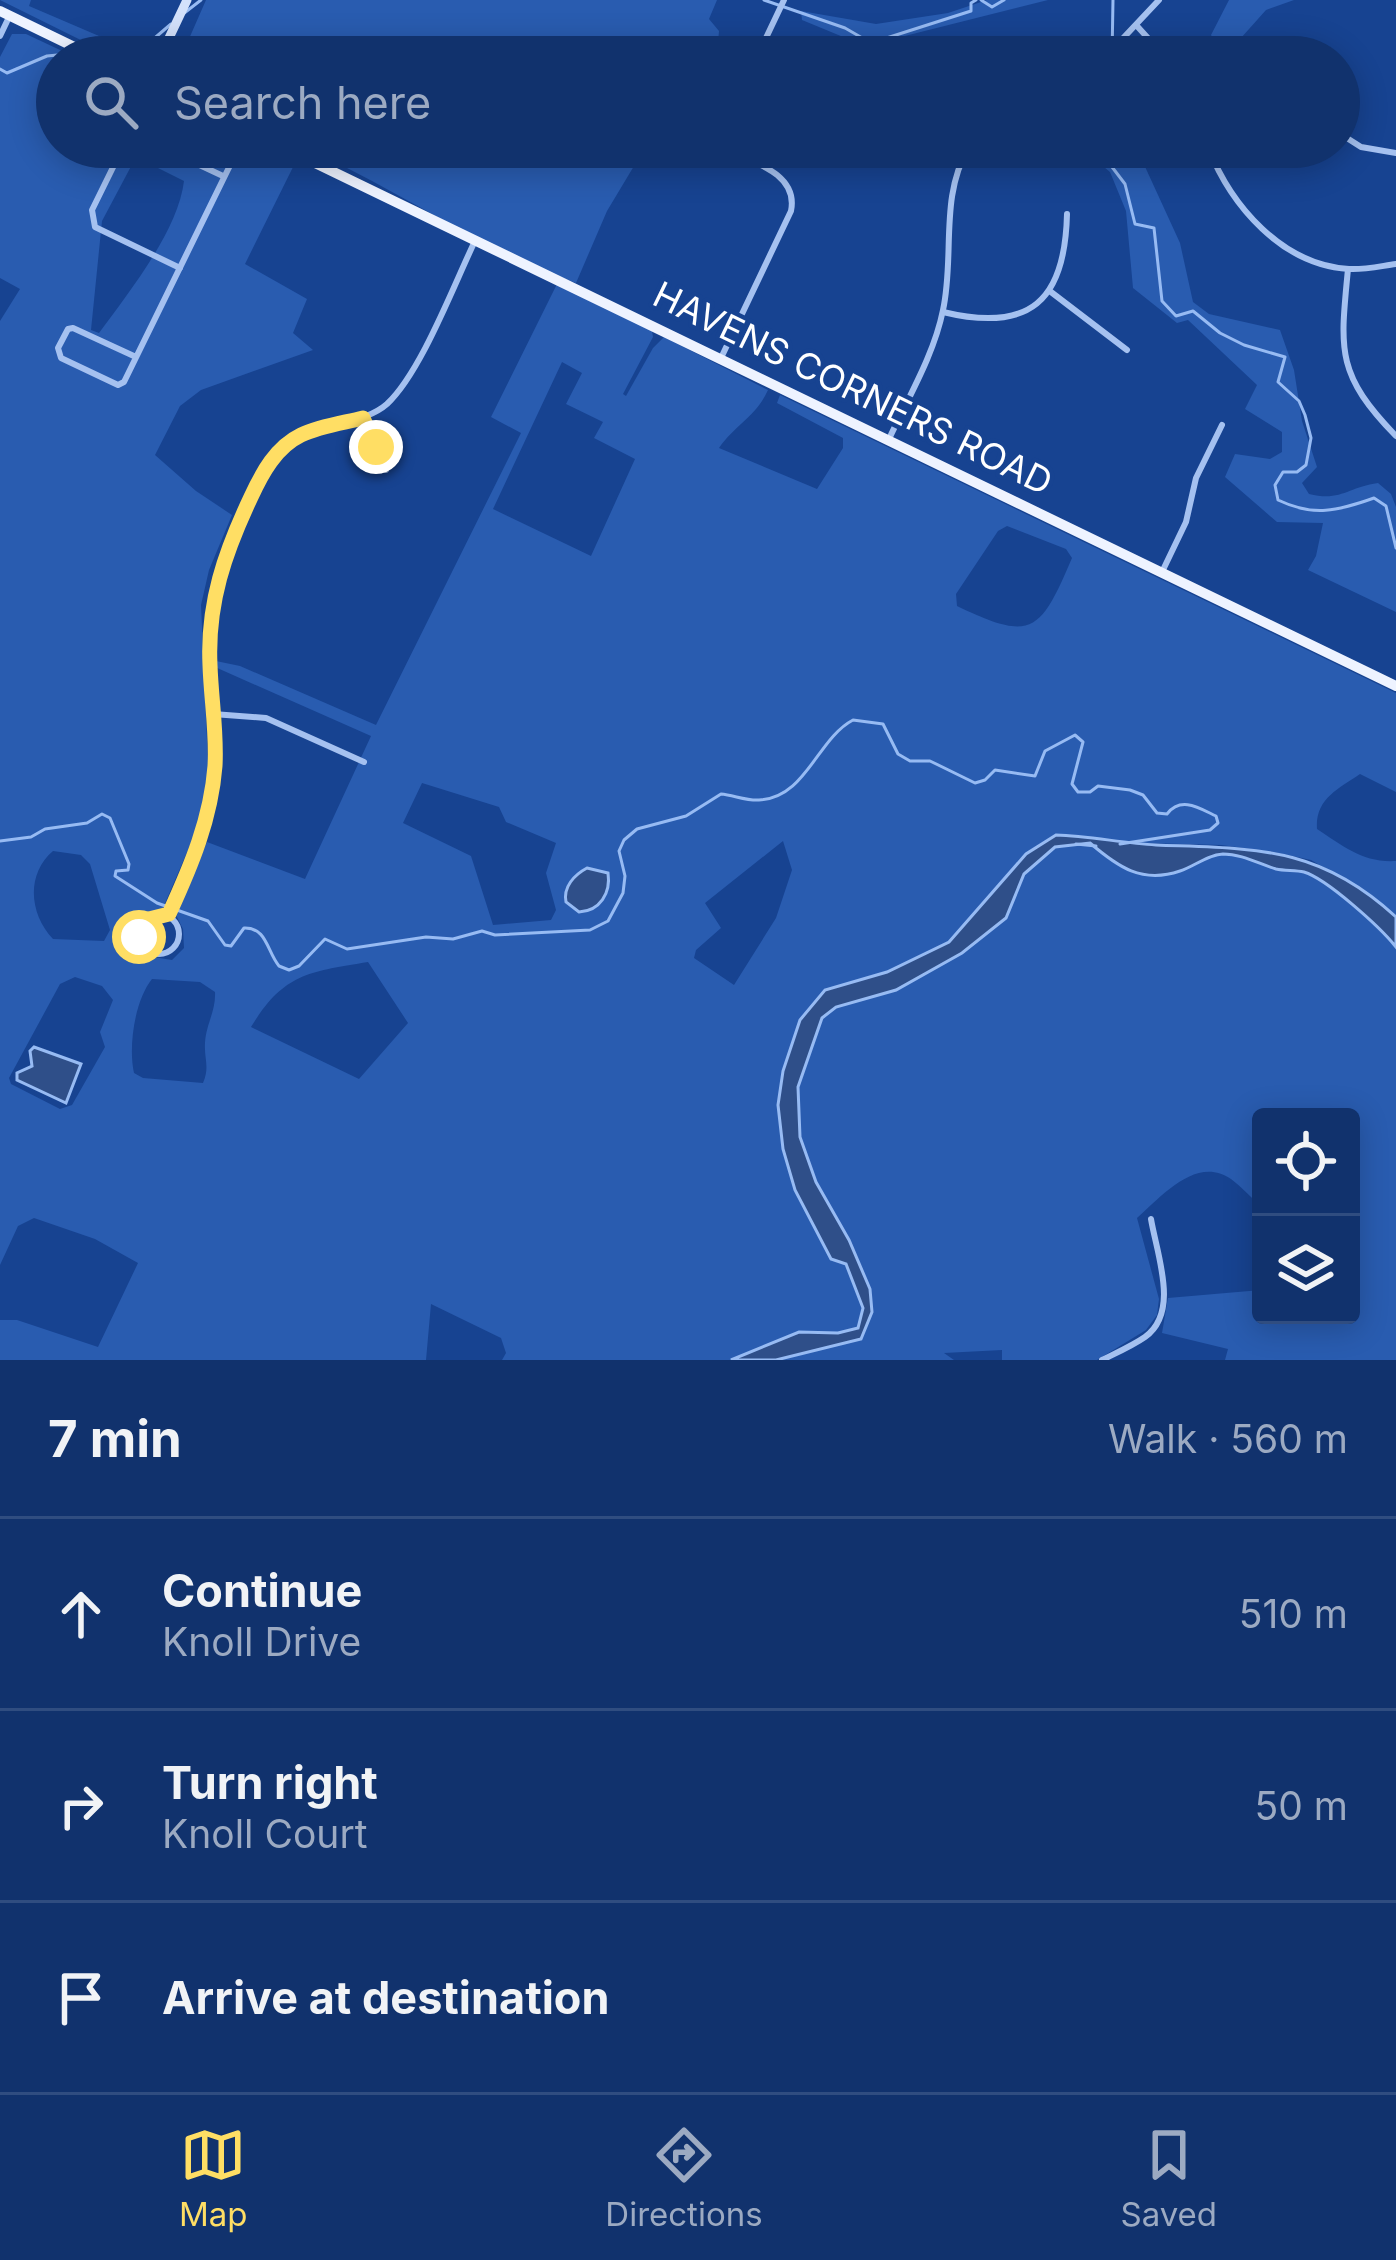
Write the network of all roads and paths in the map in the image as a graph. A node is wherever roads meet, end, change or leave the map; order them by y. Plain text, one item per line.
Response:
1 (188, 0) edge
2 (784, 0) edge
3 (1159, 0) edge
4 (5, 13) edge
5 (1137, 26) junction
6 (52, 36) edge
7 (170, 36) edge
8 (767, 36) edge
9 (1127, 36) edge
10 (1146, 36) edge
11 (0, 37) edge
12 (1360, 147) edge
13 (1396, 153) edge
14 (113, 168) edge
15 (205, 168) edge
16 (228, 168) edge
17 (326, 168) edge
18 (764, 168) edge
19 (960, 168) edge
20 (1216, 168) edge
21 (224, 177) junction
22 (1067, 214) dead end
23 (476, 239) junction
24 (1396, 264) edge
25 (180, 268) junction
26 (1348, 269) junction
27 (1051, 292) junction
28 (943, 312) junction
29 (1127, 350) dead end
30 (136, 357) junction
31 (721, 358) junction
32 (363, 418) junction
33 (1222, 425) dead end
34 (1396, 436) edge
35 (889, 439) junction
36 (386, 470) dead end
37 (1162, 572) junction
38 (1396, 686) edge
39 (213, 714) junction
40 (364, 763) dead end
41 (169, 914) junction
42 (1151, 1220) dead end
43 (1102, 1360) edge

1 - 7 main road
2 - 8 street
3 - 5 street
4 - 6 main road
4 - 11 street
5 - 9 street
5 - 10 street
12 - 13 street
14 - 25 street
15 - 21 street
16 - 21 street
17 - 23 main road, HAVENS CORNERS ROAD
18 - 31 street
19 - 28 street
20 - 26 street
21 - 25 street
22 - 27 street
23 - 31 main road, HAVENS CORNERS ROAD
23 - 32 street
24 - 26 street
25 - 30 street
26 - 34 street
27 - 28 street
27 - 29 street
28 - 35 street
30 - 30 street
31 - 35 main road, HAVENS CORNERS ROAD
32 - 36 street
32 - 39 street
33 - 37 street
35 - 37 main road, HAVENS CORNERS ROAD
37 - 38 main road, HAVENS CORNERS ROAD
39 - 40 street
39 - 41 street
41 - 41 street
42 - 43 street

